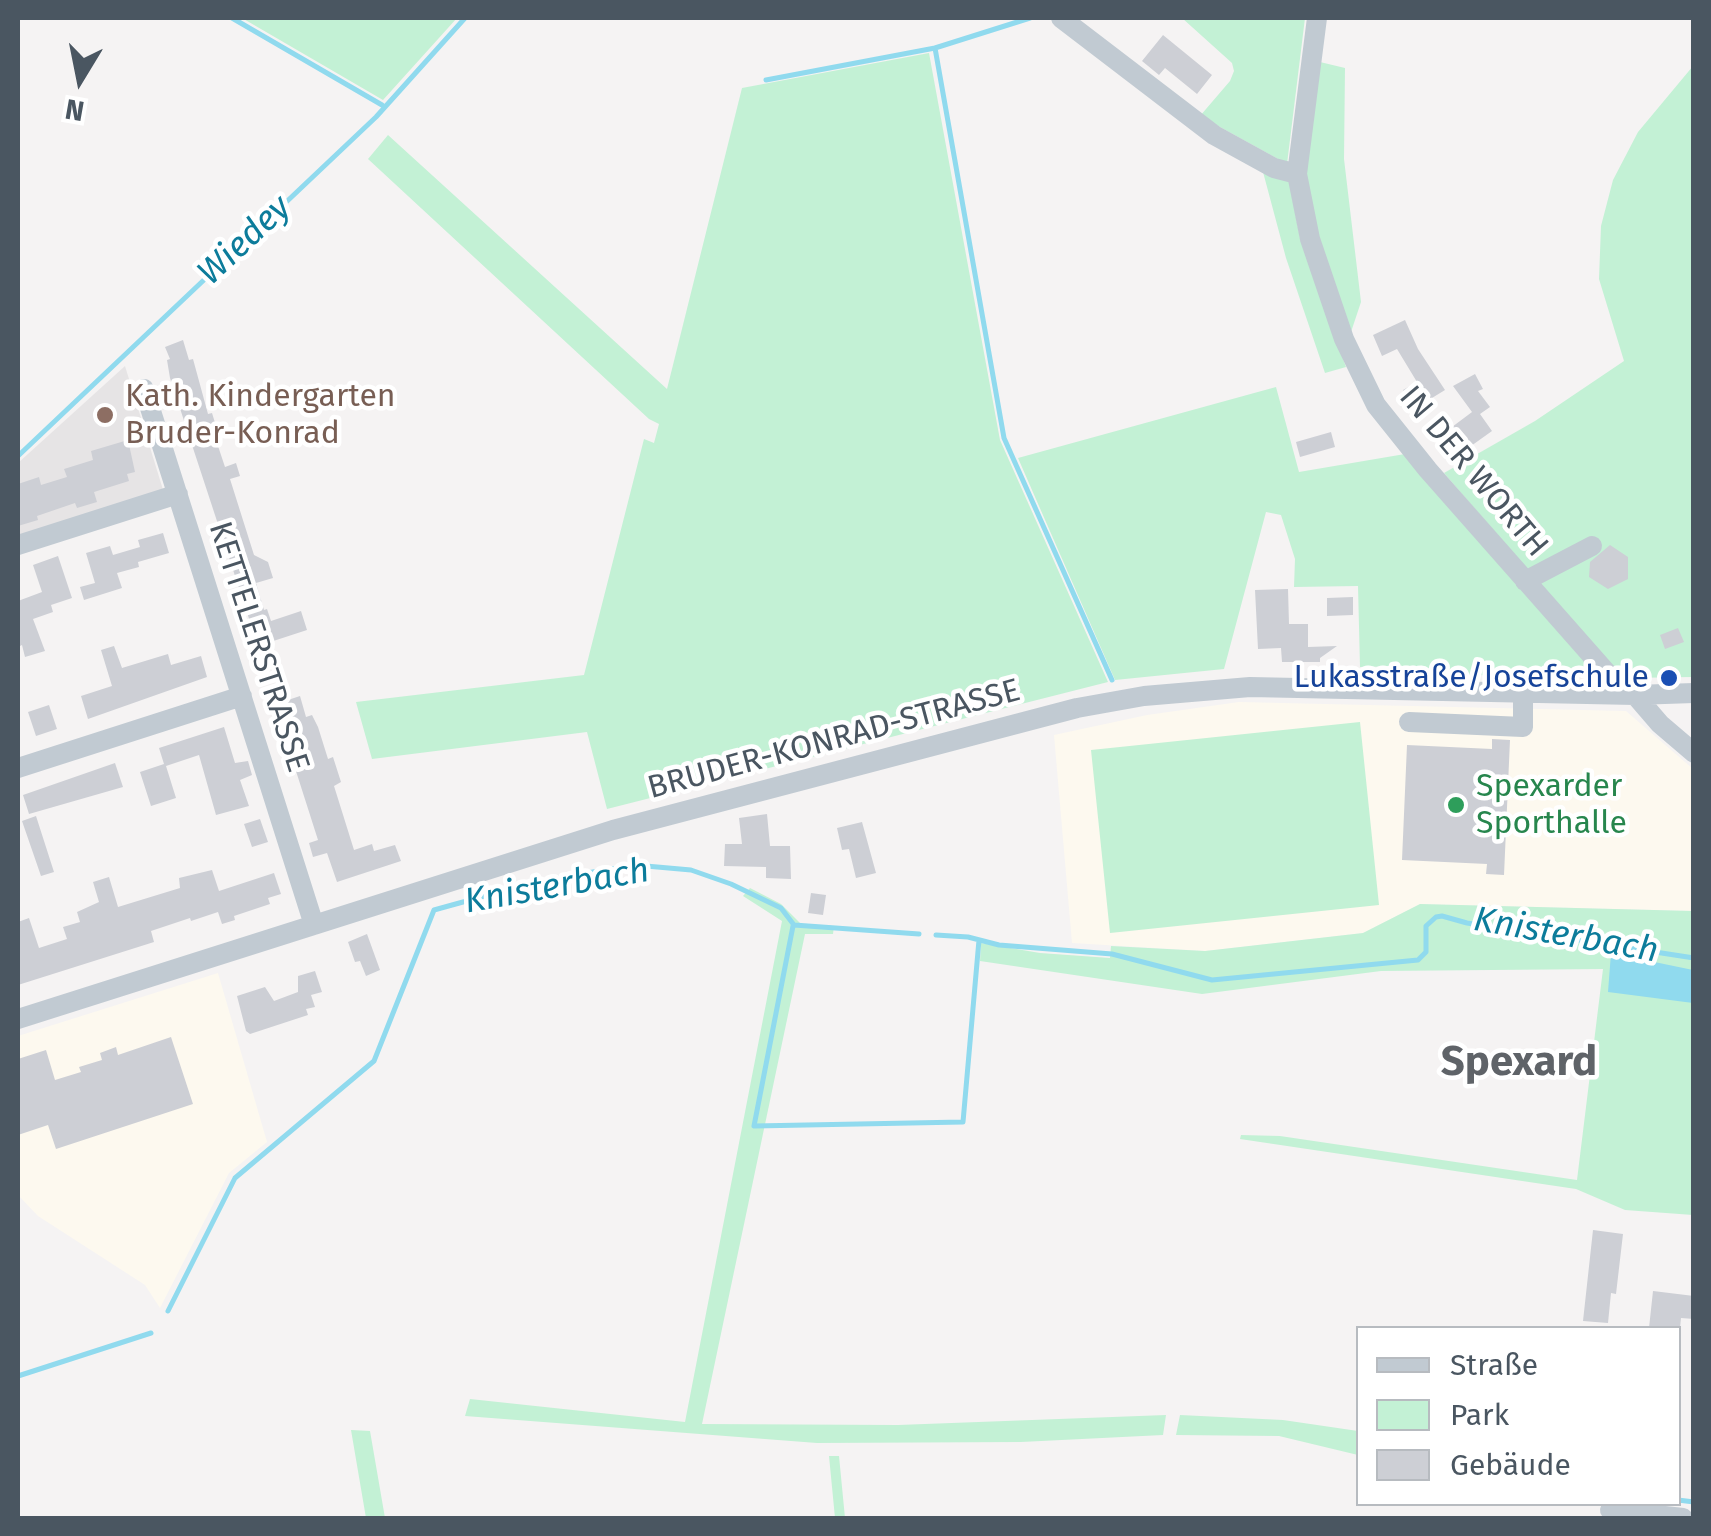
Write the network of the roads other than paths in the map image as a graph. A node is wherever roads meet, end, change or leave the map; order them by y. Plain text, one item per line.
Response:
1 (1061, 18) edge
2 (1317, 18) edge
3 (1296, 174) junction
4 (144, 389) dead end
5 (178, 494) junction
6 (18, 545) edge
7 (1592, 546) dead end
8 (1525, 581) junction
9 (1523, 692) junction
10 (1694, 693) edge
11 (1635, 695) junction
12 (242, 696) junction
13 (1409, 722) dead end
14 (1694, 753) edge
15 (18, 768) edge
16 (314, 924) junction
17 (18, 1019) edge
18 (1610, 1510) dead end
19 (1682, 1518) edge

1 - 3 street
2 - 3 street, IN DER WORTH
3 - 8 street, IN DER WORTH
4 - 5 street, KETTELERSTRASSE
5 - 6 street
5 - 12 street, KETTELERSTRASSE
7 - 8 street
8 - 11 street, IN DER WORTH
9 - 11 street, BRUDER-KONRAD-STRASSE
9 - 13 street
9 - 16 street, BRUDER-KONRAD-STRASSE
10 - 11 street, BRUDER-KONRAD-STRASSE
11 - 14 street, IN DER WORTH
12 - 15 street
12 - 16 street, KETTELERSTRASSE
16 - 17 street, BRUDER-KONRAD-STRASSE
18 - 19 street

